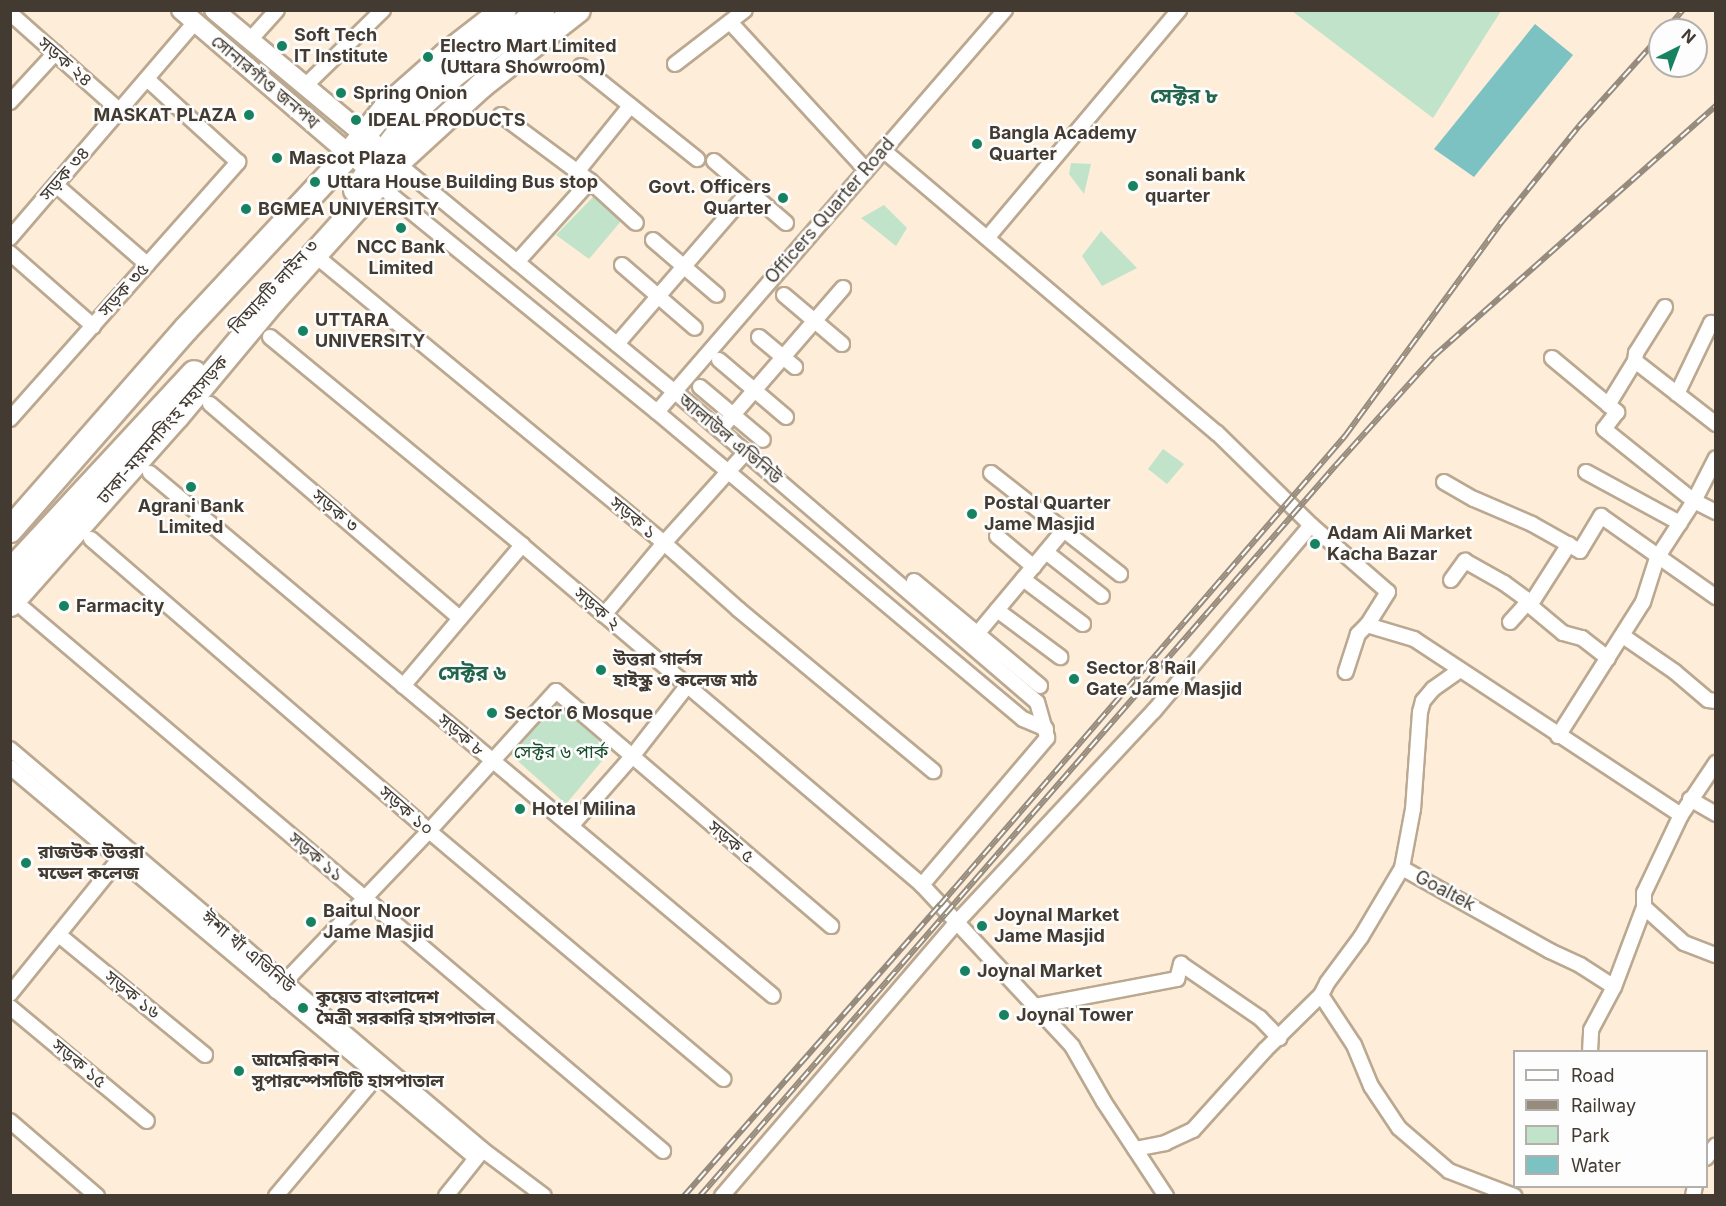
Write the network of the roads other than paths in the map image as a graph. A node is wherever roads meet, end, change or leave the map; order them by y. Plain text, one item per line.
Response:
1 (214, 10) edge
2 (277, 10) edge
3 (383, 10) edge
4 (504, 10) edge
5 (542, 10) edge
6 (579, 10) edge
7 (745, 10) edge
8 (1005, 10) edge
9 (1179, 10) edge
10 (10, 14) edge
11 (188, 16) edge
12 (730, 22) junction
13 (249, 40) junction
14 (55, 53) junction
15 (675, 64) dead end
16 (581, 66) dead end
17 (147, 79) junction
18 (305, 86) junction
19 (10, 102) edge
20 (630, 106) junction
21 (120, 111) junction
22 (501, 116) dead end
23 (356, 145) junction
24 (883, 150) junction
25 (390, 158) junction
26 (697, 159) dead end
27 (714, 161) dead end
28 (866, 170) junction
29 (578, 172) junction
30 (590, 181) junction
31 (56, 185) junction
32 (749, 191) junction
33 (636, 223) dead end
34 (786, 223) dead end
35 (988, 237) junction
36 (10, 238) edge
37 (653, 240) dead end
38 (10, 253) edge
39 (323, 262) junction
40 (517, 262) junction
41 (147, 264) junction
42 (622, 265) dead end
43 (684, 267) junction
44 (843, 288) dead end
45 (717, 295) dead end
46 (784, 295) dead end
47 (658, 296) junction
48 (1665, 308) dead end
49 (815, 321) junction
50 (1716, 324) edge
51 (93, 326) junction
52 (695, 328) dead end
53 (270, 337) dead end
54 (759, 338) dead end
55 (617, 344) junction
56 (842, 344) dead end
57 (783, 358) junction
58 (1552, 358) dead end
59 (719, 360) dead end
60 (1635, 361) junction
61 (795, 367) dead end
62 (700, 387) dead end
63 (755, 390) junction
64 (674, 391) junction
65 (1677, 394) junction
66 (210, 404) dead end
67 (1608, 405) junction
68 (657, 412) junction
69 (734, 415) junction
70 (786, 417) dead end
71 (10, 419) edge
72 (1716, 424) edge
73 (720, 430) junction
74 (763, 440) dead end
75 (746, 452) junction
76 (1716, 458) edge
77 (729, 472) junction
78 (1586, 472) dead end
79 (150, 473) dead end
80 (991, 473) dead end
81 (1444, 482) dead end
82 (1694, 501) junction
83 (1716, 512) edge
84 (1680, 523) junction
85 (1311, 525) junction
86 (10, 531) edge
87 (1063, 531) junction
88 (997, 536) dead end
89 (91, 539) dead end
90 (664, 543) junction
91 (1569, 544) junction
92 (522, 545) junction
93 (1046, 552) junction
94 (1657, 558) junction
95 (1034, 567) junction
96 (10, 572) edge
97 (1120, 574) dead end
98 (1023, 579) junction
99 (1451, 580) dead end
100 (914, 581) dead end
101 (1102, 596) dead end
102 (1716, 597) edge
103 (1527, 603) junction
104 (17, 606) edge
105 (997, 610) junction
106 (604, 615) junction
107 (460, 618) junction
108 (1510, 622) dead end
109 (1083, 624) dead end
110 (1367, 626) junction
111 (1623, 636) junction
112 (973, 638) junction
113 (1060, 657) dead end
114 (1608, 658) junction
115 (1460, 670) junction
116 (1346, 672) dead end
117 (687, 686) junction
118 (1040, 686) dead end
119 (403, 687) junction
120 (1716, 702) edge
121 (1046, 729) junction
122 (1558, 736) junction
123 (12, 752) edge
124 (631, 758) junction
125 (492, 762) junction
126 (1716, 763) edge
127 (10, 767) edge
128 (933, 771) dead end
129 (1690, 799) junction
130 (1716, 814) edge
131 (1681, 815) junction
132 (571, 826) junction
133 (429, 831) junction
134 (122, 854) junction
135 (1402, 868) junction
136 (922, 885) junction
137 (366, 899) junction
138 (1644, 907) junction
139 (957, 922) junction
140 (831, 926) dead end
141 (59, 935) junction
142 (1716, 955) edge
143 (280, 987) junction
144 (1614, 987) junction
145 (10, 994) edge
146 (1321, 995) junction
147 (773, 996) dead end
148 (1035, 1006) junction
149 (10, 1007) edge
150 (1279, 1038) junction
151 (1590, 1050) edge
152 (205, 1055) dead end
153 (381, 1071) junction
154 (724, 1079) dead end
155 (147, 1120) dead end
156 (10, 1121) edge
157 (1135, 1149) junction
158 (663, 1151) dead end
159 (480, 1154) junction
160 (98, 1196) edge
161 (276, 1196) edge
162 (446, 1196) edge
163 (544, 1196) edge
164 (722, 1196) edge
165 (1166, 1196) edge
166 (1515, 1196) edge

1 - 13 main road, সোনারগাঁও জনপথ
2 - 13 street
3 - 18 street
4 - 23 highway
5 - 25 highway, বিআরটি লাইন ৩
6 - 25 highway, ঢাকা-ময়মনসিংহ মহাসড়ক
7 - 12 street
8 - 24 street, Officers Quarter Road
9 - 35 street
10 - 14 street, সড়ক ২৪
11 - 17 street, সড়ক ৩৪
11 - 23 main road, সোনারগাঁও জনপথ
12 - 15 street
12 - 28 street
13 - 18 main road, সোনারগাঁও জনপথ
14 - 19 street
14 - 21 street, সড়ক ২৪
16 - 20 street
17 - 21 street, সড়ক ৩৪
17 - 41 street, সড়ক ৩৫
18 - 23 main road, সোনারগাঁও জনপথ
20 - 26 street
20 - 29 street
21 - 31 street, সড়ক ৩৪
22 - 29 street
23 - 25 main road, সোনারগাঁও জনপথ
23 - 68 street
23 - 86 highway
24 - 28 street, Officers Quarter Road
24 - 35 street
25 - 39 highway, ঢাকা-ময়মনসিংহ মহাসড়ক
25 - 40 street, আলাউল এভিনিউ
25 - 96 highway, বিআরটি লাইন ৩
27 - 32 street
28 - 64 street, Officers Quarter Road
29 - 30 street
30 - 33 street
30 - 40 street
31 - 36 street, সড়ক ৩৪
31 - 41 street
32 - 34 street
32 - 43 street
35 - 85 street
37 - 43 street
38 - 51 street
39 - 90 street, সড়ক ১
39 - 104 highway, ঢাকা-ময়মনসিংহ মহাসড়ক
40 - 55 street, আলাউল এভিনিউ
41 - 51 street, সড়ক ৩৫
42 - 47 street
43 - 45 street
43 - 47 street
44 - 49 street
46 - 49 street
47 - 52 street
47 - 55 street
48 - 60 street
49 - 56 street
49 - 57 street
50 - 65 street
51 - 71 street, সড়ক ৩৫
53 - 92 street, সড়ক ২
54 - 57 street
55 - 64 street, আলাউল এভিনিউ
57 - 61 street
57 - 63 street
58 - 67 street
59 - 63 street
60 - 65 street
60 - 67 street
62 - 69 street
63 - 69 street
63 - 70 street
64 - 68 street, Officers Quarter Road
64 - 73 street, আলাউল এভিনিউ
65 - 72 street
66 - 107 street, সড়ক ৩
67 - 82 street
68 - 77 street
69 - 73 street
69 - 74 street
73 - 75 street, আলাউল এভিনিউ
75 - 77 street
75 - 112 street, আলাউল এভিনিউ
76 - 82 street
77 - 90 street
77 - 121 street
78 - 84 street
79 - 119 street, সড়ক ৮
80 - 87 street
81 - 91 street
82 - 83 street
82 - 84 street
84 - 94 street
85 - 110 street
85 - 139 street
87 - 93 street
87 - 97 street
88 - 95 street
89 - 133 street, সড়ক ১০
90 - 106 street
90 - 128 street, সড়ক ১
91 - 94 street
91 - 103 street
92 - 106 street, সড়ক ২
92 - 107 street
93 - 95 street
93 - 101 street
94 - 102 street
94 - 111 street
95 - 98 street
98 - 105 street
98 - 109 street
99 - 103 street
100 - 112 street
103 - 108 street
103 - 114 street
104 - 137 street, সড়ক ১১
105 - 112 street
105 - 113 street
106 - 117 street, সড়ক ২
107 - 119 street
110 - 115 street
110 - 116 street
111 - 114 street
111 - 120 street
112 - 118 street
112 - 121 street, আলাউল এভিনিউ
114 - 122 street
115 - 122 street
115 - 135 street, Goaltek
117 - 124 street
117 - 136 street, সড়ক ২
119 - 125 street, সড়ক ৮
121 - 136 street
122 - 131 street
123 - 134 street, ঈশা খাঁ এভিনিউ
124 - 125 street, সড়ক ৫
124 - 132 street
124 - 140 street, সড়ক ৫
125 - 132 street, সড়ক ৮
125 - 133 street
126 - 129 street
127 - 134 street
129 - 130 street
129 - 131 street
131 - 138 street
132 - 147 street, সড়ক ৮
133 - 137 street
133 - 154 street, সড়ক ১০
134 - 141 street
134 - 143 street, ঈশা খাঁ এভিনিউ
135 - 144 street, Goaltek
135 - 146 street
136 - 139 street, সড়ক ২
137 - 143 street
137 - 158 street, সড়ক ১১
138 - 142 street
138 - 144 street
139 - 148 street, সড়ক ২
139 - 164 street
141 - 145 street
141 - 152 street, সড়ক ১৬
143 - 153 street, ঈশা খাঁ এভিনিউ
144 - 151 street
146 - 150 street
146 - 166 street
148 - 150 street
148 - 157 street, সড়ক ২
149 - 155 street, সড়ক ১৫
150 - 157 street
153 - 159 street, ঈশা খাঁ এভিনিউ
153 - 161 street
156 - 160 street
157 - 165 street, সড়ক ২
159 - 162 street
159 - 163 street

